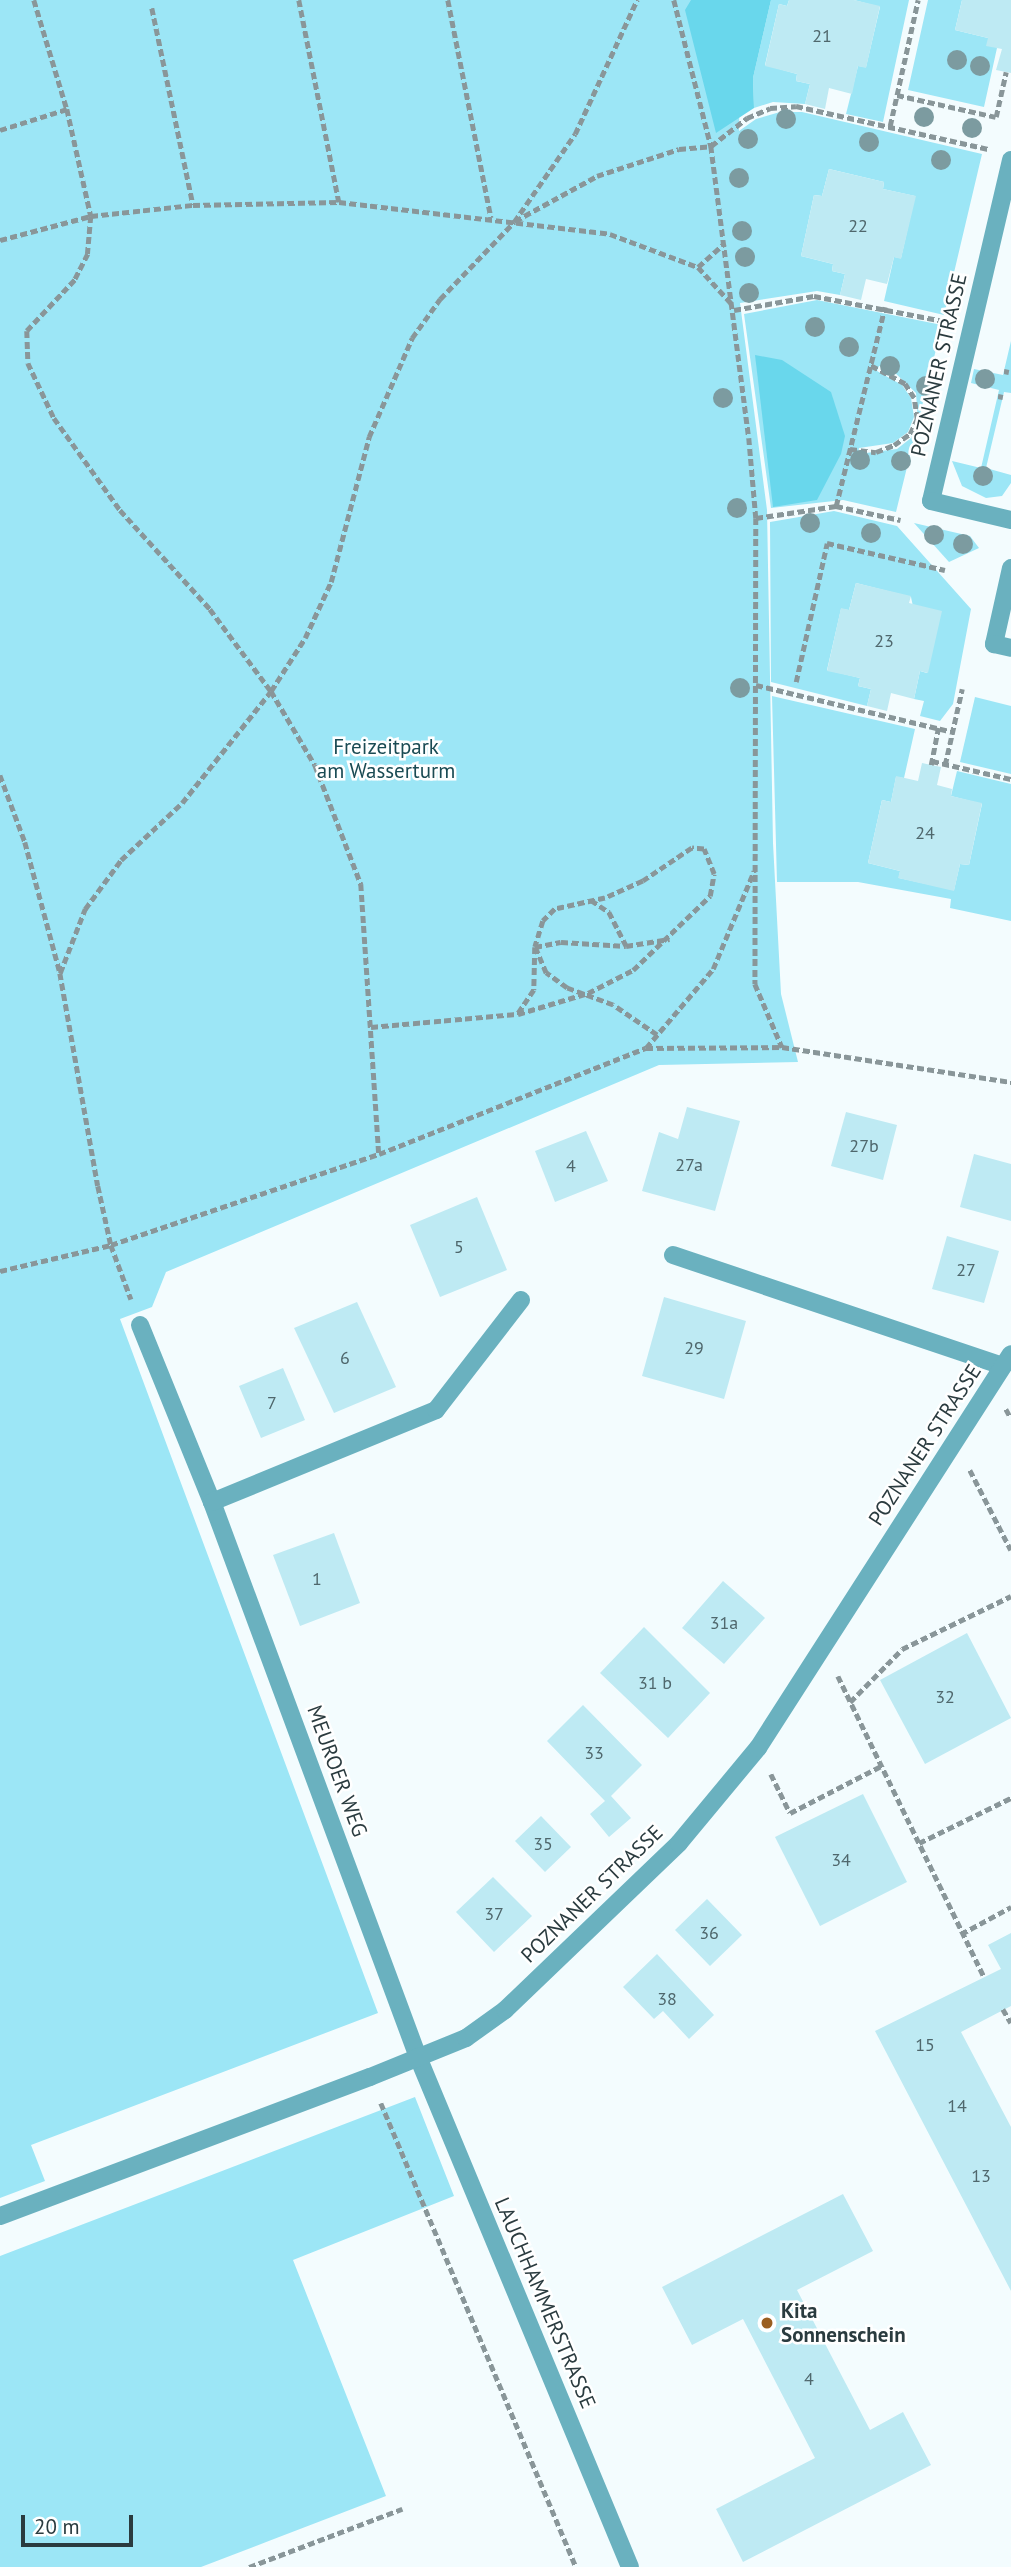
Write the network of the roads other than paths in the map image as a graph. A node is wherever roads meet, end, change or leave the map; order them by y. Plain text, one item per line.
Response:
1 (1011, 160) edge
2 (1011, 520) edge
3 (1011, 568) edge
4 (1011, 648) edge
5 (673, 1255) dead end
6 (521, 1300) dead end
7 (140, 1325) road end
8 (1007, 1360) edge
9 (212, 1502) junction
10 (418, 2057) junction
11 (0, 2216) edge
12 (630, 2567) edge

1 - 2 street, POZNANER STRASSE
3 - 4 street
5 - 8 street
6 - 9 street
7 - 9 street, MEUROER WEG
8 - 10 street, POZNANER STRASSE
9 - 10 street, MEUROER WEG
10 - 11 street, POZNANER STRASSE
10 - 12 street, LAUCHHAMMERSTRASSE

